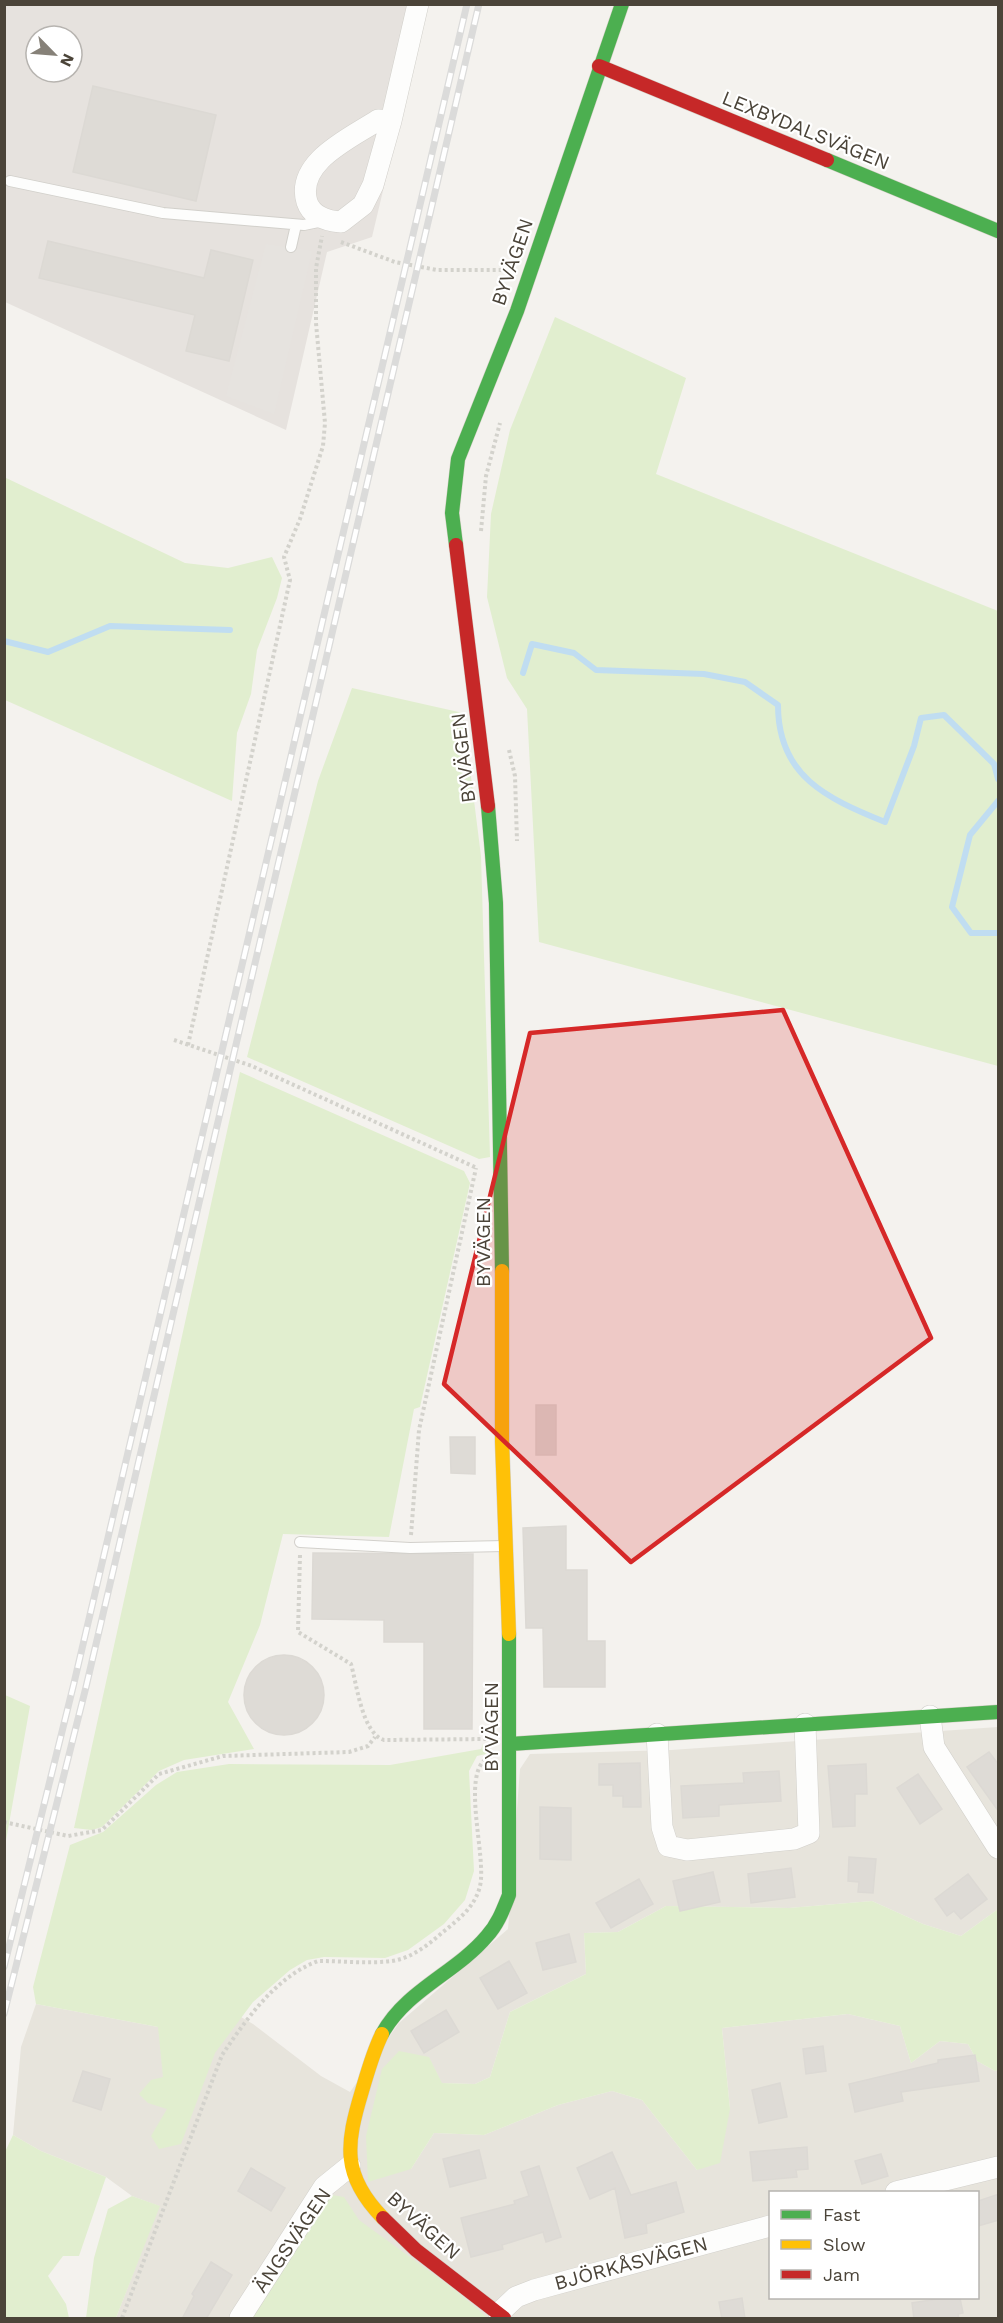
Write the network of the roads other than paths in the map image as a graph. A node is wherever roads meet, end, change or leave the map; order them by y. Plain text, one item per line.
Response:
1 (418, 4) edge
2 (622, 4) edge
3 (599, 66) junction
4 (391, 122) junction
5 (10, 181) dead end
6 (296, 225) junction
7 (324, 228) junction
8 (999, 231) edge
9 (291, 248) dead end
10 (300, 1542) road end
11 (507, 1546) junction
12 (999, 1712) edge
13 (930, 1716) junction
14 (805, 1724) junction
15 (657, 1734) junction
16 (510, 1751) junction
17 (999, 1848) edge
18 (350, 2166) junction
19 (999, 2167) edge
20 (904, 2191) edge
21 (769, 2227) edge
22 (501, 2316) edge
23 (240, 2319) edge

1 - 4 street
2 - 3 street, BYVÄGEN
3 - 8 street, LEXBYDALSVÄGEN
3 - 11 street, BYVÄGEN
4 - 7 street
4 - 7 street
5 - 6 lane
6 - 7 lane
6 - 9 lane
10 - 11 lane
11 - 16 street, BYVÄGEN
12 - 13 street
13 - 14 street
13 - 17 street
14 - 15 street
14 - 15 street
15 - 16 street
16 - 18 street, BYVÄGEN
18 - 22 street, BYVÄGEN
18 - 23 street, ÄNGSVÄGEN
19 - 20 street
21 - 22 street, BJÖRKÅSVÄGEN

